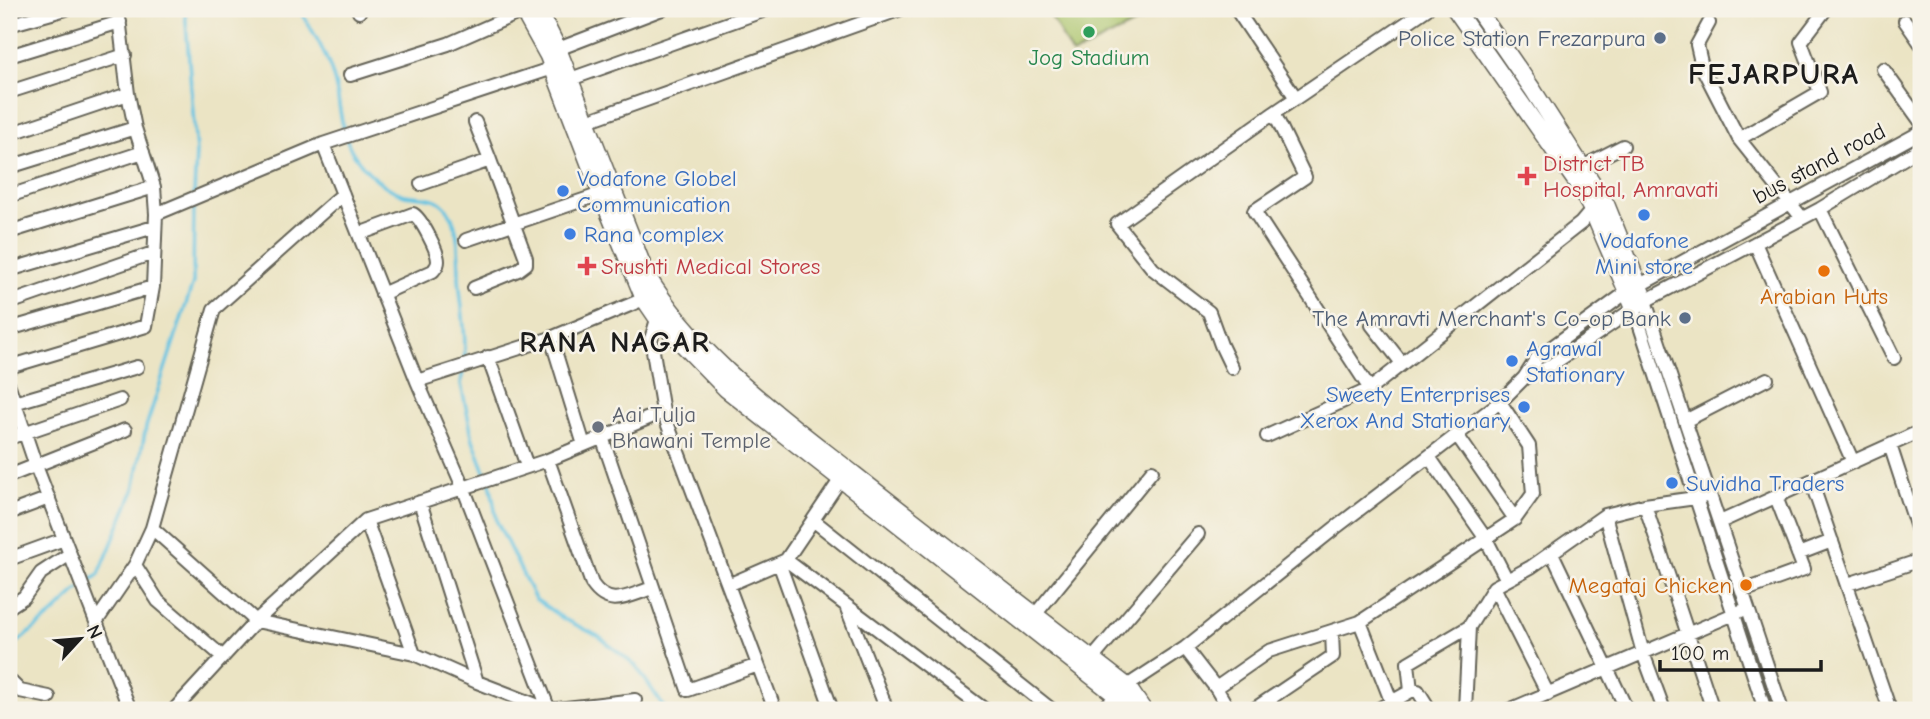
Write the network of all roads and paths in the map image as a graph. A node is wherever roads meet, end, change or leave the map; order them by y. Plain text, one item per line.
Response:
1 (66, 9) edge
2 (662, 9) edge
3 (768, 9) edge
4 (901, 9) edge
5 (1236, 9) edge
6 (1427, 9) edge
7 (1477, 9) edge
8 (1826, 9) edge
9 (528, 10) edge
10 (1459, 10) edge
11 (119, 15) edge
12 (1905, 21) dead end
13 (1709, 23) dead end
14 (9, 24) edge
15 (1921, 44) edge
16 (125, 55) junction
17 (9, 56) edge
18 (561, 69) junction
19 (1883, 69) dead end
20 (350, 75) dead end
21 (9, 92) edge
22 (128, 94) junction
23 (1296, 98) junction
24 (1274, 113) junction
25 (587, 121) junction
26 (475, 122) dead end
27 (1921, 122) edge
28 (135, 128) junction
29 (1921, 132) edge
30 (9, 134) edge
31 (1739, 139) junction
32 (328, 142) junction
33 (1623, 146) dead end
34 (1921, 148) edge
35 (143, 152) junction
36 (490, 160) junction
37 (9, 167) edge
38 (1583, 167) junction
39 (421, 184) dead end
40 (154, 187) junction
41 (343, 194) junction
42 (601, 194) junction
43 (9, 196) edge
44 (1789, 202) junction
45 (1820, 209) junction
46 (1592, 210) junction
47 (1802, 218) junction
48 (155, 220) junction
49 (515, 224) junction
50 (9, 232) edge
51 (359, 234) junction
52 (466, 240) dead end
53 (1755, 243) junction
54 (153, 253) junction
55 (9, 270) edge
56 (153, 286) junction
57 (474, 288) dead end
58 (1632, 288) junction
59 (382, 294) junction
60 (644, 299) junction
61 (9, 303) edge
62 (1639, 304) junction
63 (660, 310) junction
64 (1373, 325) dead end
65 (9, 329) edge
66 (551, 338) junction
67 (488, 357) junction
68 (1894, 358) dead end
69 (1402, 363) junction
70 (9, 367) edge
71 (137, 367) dead end
72 (1232, 368) dead end
73 (1524, 378) junction
74 (1767, 379) dead end
75 (417, 381) junction
76 (1370, 389) junction
77 (11, 393) edge
78 (120, 400) dead end
79 (1500, 402) junction
80 (663, 412) junction
81 (1685, 421) junction
82 (125, 430) dead end
83 (1921, 431) edge
84 (25, 433) junction
85 (1457, 435) junction
86 (1268, 436) dead end
87 (9, 438) edge
88 (603, 438) junction
89 (584, 445) junction
90 (1890, 445) junction
91 (1429, 457) junction
92 (548, 460) junction
93 (1853, 462) junction
94 (36, 466) junction
95 (527, 466) junction
96 (1152, 471) dead end
97 (9, 476) edge
98 (840, 480) junction
99 (1811, 481) junction
100 (463, 487) junction
101 (1710, 496) junction
102 (1696, 497) junction
103 (1776, 497) junction
104 (49, 498) junction
105 (420, 502) junction
106 (1645, 505) junction
107 (9, 513) edge
108 (1605, 515) junction
109 (1515, 519) junction
110 (366, 520) junction
111 (813, 520) junction
112 (1720, 522) junction
113 (152, 528) junction
114 (1198, 534) dead end
115 (64, 538) junction
116 (1486, 539) junction
117 (1921, 540) edge
118 (1832, 541) junction
119 (1552, 553) junction
120 (1798, 554) junction
121 (9, 559) edge
122 (72, 559) junction
123 (1921, 560) edge
124 (782, 561) junction
125 (135, 565) junction
126 (1507, 580) junction
127 (1848, 584) junction
128 (728, 585) junction
129 (1494, 587) junction
130 (653, 588) junction
131 (1743, 591) junction
132 (846, 606) junction
133 (9, 607) edge
134 (1749, 608) junction
135 (1735, 614) junction
136 (1034, 616) junction
137 (256, 621) junction
138 (96, 622) junction
139 (1360, 622) junction
140 (1469, 627) junction
141 (1332, 632) junction
142 (1688, 634) junction
143 (1185, 648) junction
144 (1643, 653) junction
145 (414, 654) junction
146 (223, 657) junction
147 (1093, 659) junction
148 (758, 665) junction
149 (1607, 668) junction
150 (9, 680) edge
151 (477, 682) junction
152 (1216, 688) junction
153 (1122, 691) junction
154 (1411, 691) junction
155 (1548, 694) junction
156 (49, 696) dead end
157 (635, 700) dead end
158 (1392, 703) junction
159 (130, 710) edge
160 (174, 710) edge
161 (549, 710) edge
162 (775, 710) edge
163 (832, 710) edge
164 (887, 710) edge
165 (985, 710) edge
166 (1052, 710) edge
167 (1102, 710) edge
168 (1143, 710) edge
169 (1229, 710) edge
170 (1253, 710) edge
171 (1377, 710) edge
172 (1430, 710) edge
173 (1465, 710) edge
174 (1509, 710) edge
175 (1627, 710) edge
176 (1664, 710) edge
177 (1713, 710) edge
178 (1765, 710) edge
179 (1782, 710) edge
180 (1891, 710) edge

1 - 14 street
2 - 18 street
3 - 18 street
4 - 25 street
5 - 23 street
6 - 23 street
7 - 38 main road
8 - 31 street
9 - 18 main road
9 - 20 street
10 - 46 main road
11 - 16 street
11 - 17 street
12 - 15 street
13 - 31 street
16 - 21 street
16 - 22 street
18 - 25 main road
18 - 32 street
18 - 42 main road
19 - 27 street
22 - 28 street
22 - 30 street
23 - 24 street
24 - 72 street
24 - 76 street
25 - 63 main road
26 - 36 street
28 - 35 street
28 - 37 street
29 - 44 street, bus stand road
31 - 44 street
32 - 41 street
32 - 48 street
33 - 38 street
34 - 45 street, bus stand road
35 - 40 street
35 - 43 street
36 - 39 street
36 - 49 street
38 - 58 main road
40 - 48 street
40 - 50 street
41 - 51 street
41 - 113 street
42 - 49 street
42 - 60 main road
44 - 47 street
44 - 58 street, bus stand road
45 - 47 street, bus stand road
45 - 68 street
46 - 58 main road
46 - 69 street
47 - 53 street, bus stand road
48 - 54 street
48 - 55 street
49 - 52 street
49 - 57 street
51 - 59 street
51 - 59 street
53 - 62 street, bus stand road
53 - 93 street
54 - 56 street
54 - 61 street
56 - 65 street
56 - 70 street
58 - 62 main road
58 - 73 street, bus stand road
59 - 75 street
60 - 63 main road
60 - 66 street
62 - 73 street, bus stand road
62 - 81 street
62 - 102 street
63 - 80 street
63 - 98 main road
63 - 136 main road
64 - 69 street
66 - 67 street
66 - 89 street
67 - 75 street
67 - 95 street
69 - 76 street
71 - 77 street
73 - 79 street
74 - 81 street
75 - 100 street
76 - 86 street
77 - 84 street
78 - 84 street
79 - 85 street
79 - 109 street
80 - 88 street
80 - 128 street
81 - 101 street
82 - 94 street
83 - 90 street
84 - 87 street
84 - 94 street
85 - 91 street
85 - 109 street
88 - 89 street
88 - 130 street
89 - 92 street
90 - 93 street
90 - 117 street
91 - 116 street
91 - 143 street
92 - 95 street
92 - 130 street
93 - 99 street
94 - 97 street
94 - 104 street
95 - 100 street
96 - 136 street
98 - 111 street
98 - 153 main road
99 - 103 street
99 - 118 street
100 - 105 street
100 - 161 street
101 - 102 street
101 - 112 street
102 - 106 street
102 - 135 street
103 - 112 street
103 - 120 street
104 - 107 street
104 - 115 street
105 - 110 street
105 - 151 street
106 - 108 street
106 - 142 street
108 - 119 street
108 - 144 street
109 - 116 street
110 - 137 street
110 - 145 street
111 - 124 street
111 - 166 street
112 - 131 street
113 - 125 street
113 - 137 street
114 - 147 street
115 - 121 street
115 - 122 street
116 - 126 street
116 - 139 street
118 - 120 street
118 - 127 street
119 - 126 street
119 - 149 street
120 - 131 street
122 - 133 street
122 - 138 street
123 - 127 street
124 - 128 street
124 - 132 street
124 - 163 street
125 - 138 street
125 - 146 street
126 - 129 street
127 - 180 street
128 - 148 street
129 - 140 street
129 - 155 street
130 - 148 street
131 - 134 street
132 - 164 street
132 - 165 street
134 - 135 street
134 - 179 street
135 - 142 street
135 - 178 street
136 - 147 main road
137 - 145 street
137 - 146 street
138 - 159 street
139 - 141 street
139 - 158 street
140 - 154 street
140 - 173 street
141 - 152 street
141 - 170 street
142 - 144 street
142 - 177 street
143 - 152 street
143 - 153 street
144 - 149 street
144 - 176 street
145 - 151 street
146 - 160 street
147 - 153 main road
148 - 162 street
149 - 155 street
149 - 175 street
150 - 156 street
151 - 161 street
152 - 169 street
153 - 167 street
153 - 168 main road
154 - 158 street
154 - 172 street
155 - 174 street
157 - 161 street
158 - 171 street

